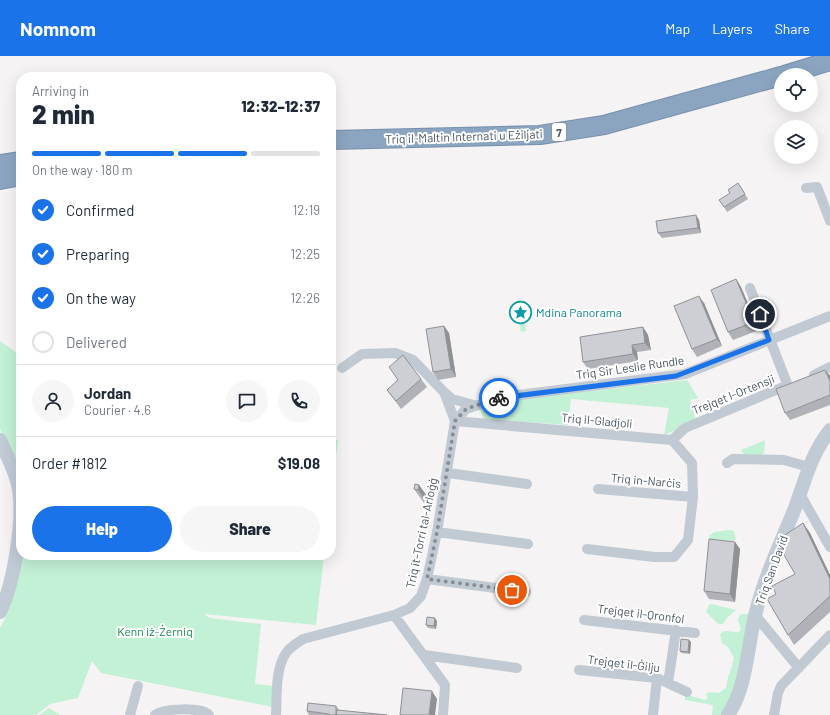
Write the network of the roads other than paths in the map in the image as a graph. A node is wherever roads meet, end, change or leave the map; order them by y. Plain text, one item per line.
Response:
1 (830, 61) edge
2 (807, 68) edge
3 (830, 73) edge
4 (818, 77) edge
5 (774, 78) edge
6 (774, 89) edge
7 (336, 140) edge
8 (336, 151) edge
9 (16, 162) edge
10 (0, 164) edge
11 (16, 177) edge
12 (0, 180) edge
13 (806, 188) dead end
14 (830, 221) edge
15 (750, 288) dead end
16 (830, 316) edge
17 (769, 340) junction
18 (830, 367) edge
19 (342, 368) dead end
20 (788, 386) junction
21 (444, 392) junction
22 (474, 405) junction
23 (455, 421) junction
24 (830, 430) edge
25 (0, 440) edge
26 (672, 440) junction
27 (727, 463) dead end
28 (808, 466) junction
29 (448, 473) junction
30 (16, 478) edge
31 (527, 484) dead end
32 (598, 489) dead end
33 (800, 494) junction
34 (693, 497) junction
35 (437, 532) junction
36 (528, 544) dead end
37 (830, 547) edge
38 (587, 549) dead end
39 (16, 558) edge
40 (427, 579) junction
41 (526, 592) dead end
42 (0, 612) edge
43 (394, 615) junction
44 (755, 615) junction
45 (584, 620) dead end
46 (676, 630) junction
47 (695, 633) dead end
48 (830, 635) edge
49 (424, 655) junction
50 (517, 668) dead end
51 (799, 668) junction
52 (579, 670) dead end
53 (657, 678) junction
54 (668, 683) junction
55 (138, 686) dead end
56 (687, 692) dead end
57 (130, 715) edge
58 (156, 715) edge
59 (209, 715) edge
60 (276, 715) edge
61 (443, 715) edge
62 (653, 715) edge
63 (728, 715) edge
64 (774, 715) edge

1 - 2 highway
3 - 4 highway
5 - 7 highway, Triq il-Maltin Internati u Eżiljati / 7
6 - 8 highway, Triq il-Maltin Internati u Eżiljati / 7
9 - 10 highway
11 - 12 highway
13 - 14 street
15 - 17 street
16 - 17 street, Triq Sir Leslie Rundle
17 - 20 street
17 - 22 street, Triq Sir Leslie Rundle
18 - 20 street, Trejqet l-Ortensji
19 - 21 street
20 - 26 street, Trejqet l-Ortensji
21 - 22 street
21 - 23 street
22 - 23 street, Triq Sir Leslie Rundle
23 - 26 street, Triq il-Gladjoli
23 - 29 street, Triq it-Torri tal-Arloġġ
24 - 28 street, Triq San David
25 - 30 street
26 - 34 street
27 - 28 street
28 - 33 street, Triq San David
29 - 31 street
29 - 35 street, Triq it-Torri tal-Arloġġ
32 - 34 street, Triq in-Narċis
33 - 37 street
33 - 44 street, Triq San David
34 - 38 street
35 - 36 street
35 - 40 street, Triq it-Torri tal-Arloġġ
39 - 42 street
40 - 41 street
40 - 43 street, Triq it-Torri tal-Arloġġ
43 - 49 street
43 - 60 street, Triq it-Torri tal-Arloġġ
44 - 51 street
44 - 63 street, Triq San David
45 - 46 street, Trejqet il-Qronfol
46 - 47 street, Trejqet il-Qronfol
46 - 54 street
48 - 51 street
49 - 50 street
49 - 61 street
51 - 64 street
52 - 53 street, Trejqet il-Ġilju
53 - 54 street, Trejqet il-Ġilju
53 - 62 street
54 - 56 street, Trejqet il-Ġilju
55 - 57 street
58 - 59 street

